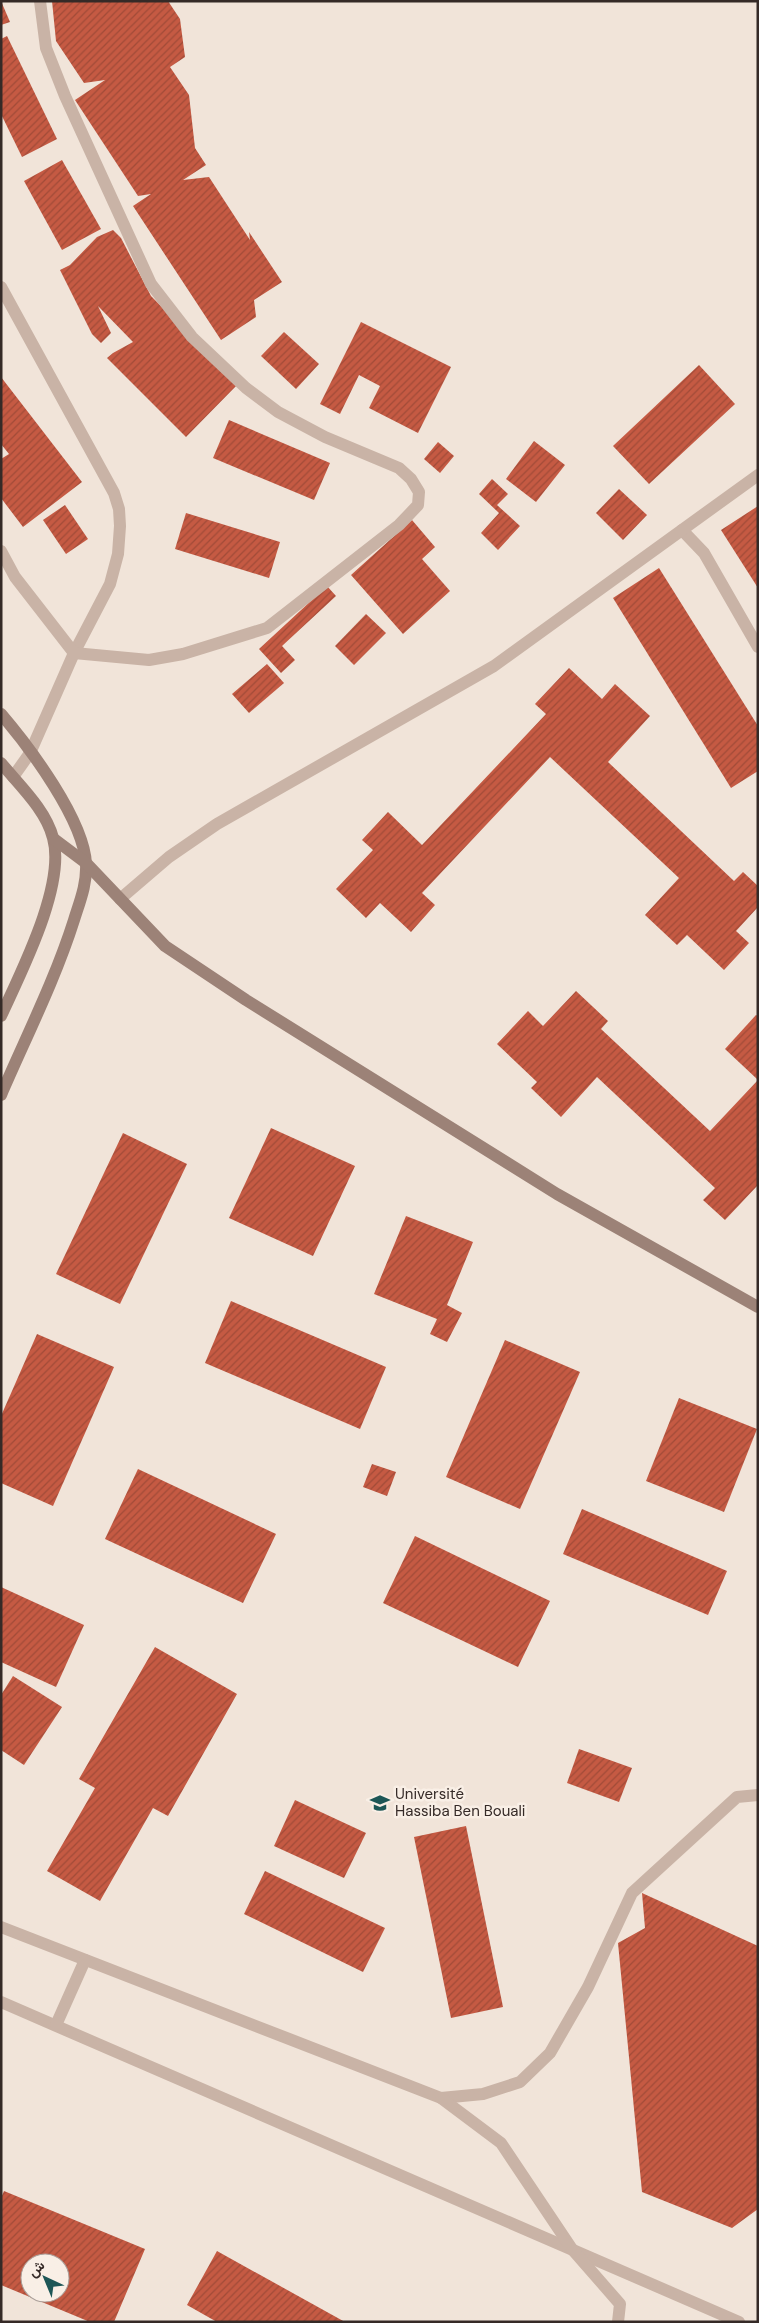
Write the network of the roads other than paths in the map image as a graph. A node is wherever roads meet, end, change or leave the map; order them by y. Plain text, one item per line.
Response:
1 (40, 1) edge
2 (1, 287) edge
3 (758, 475) edge
4 (682, 530) junction
5 (1, 551) edge
6 (758, 647) edge
7 (74, 654) junction
8 (1, 714) edge
9 (30, 753) junction
10 (1, 763) edge
11 (12, 777) junction
12 (54, 838) junction
13 (86, 863) junction
14 (120, 899) junction
15 (1, 1016) edge
16 (1, 1095) edge
17 (758, 1307) edge
18 (758, 1794) edge
19 (1, 1927) edge
20 (85, 1960) junction
21 (1, 2002) edge
22 (56, 2026) junction
23 (441, 2098) junction
24 (572, 2249) junction
25 (618, 2322) edge
26 (739, 2322) edge

1 - 7 street
2 - 7 street
3 - 4 street
4 - 6 street
4 - 14 street
5 - 7 street
7 - 9 street
8 - 9 main road
9 - 11 street
9 - 13 main road
10 - 11 main road
11 - 12 main road
12 - 13 main road
12 - 15 main road
13 - 14 main road
13 - 16 main road
14 - 17 main road
18 - 23 street
19 - 20 street
20 - 22 street
20 - 23 street
21 - 22 street
22 - 24 street
23 - 24 street
24 - 25 street
24 - 26 street

